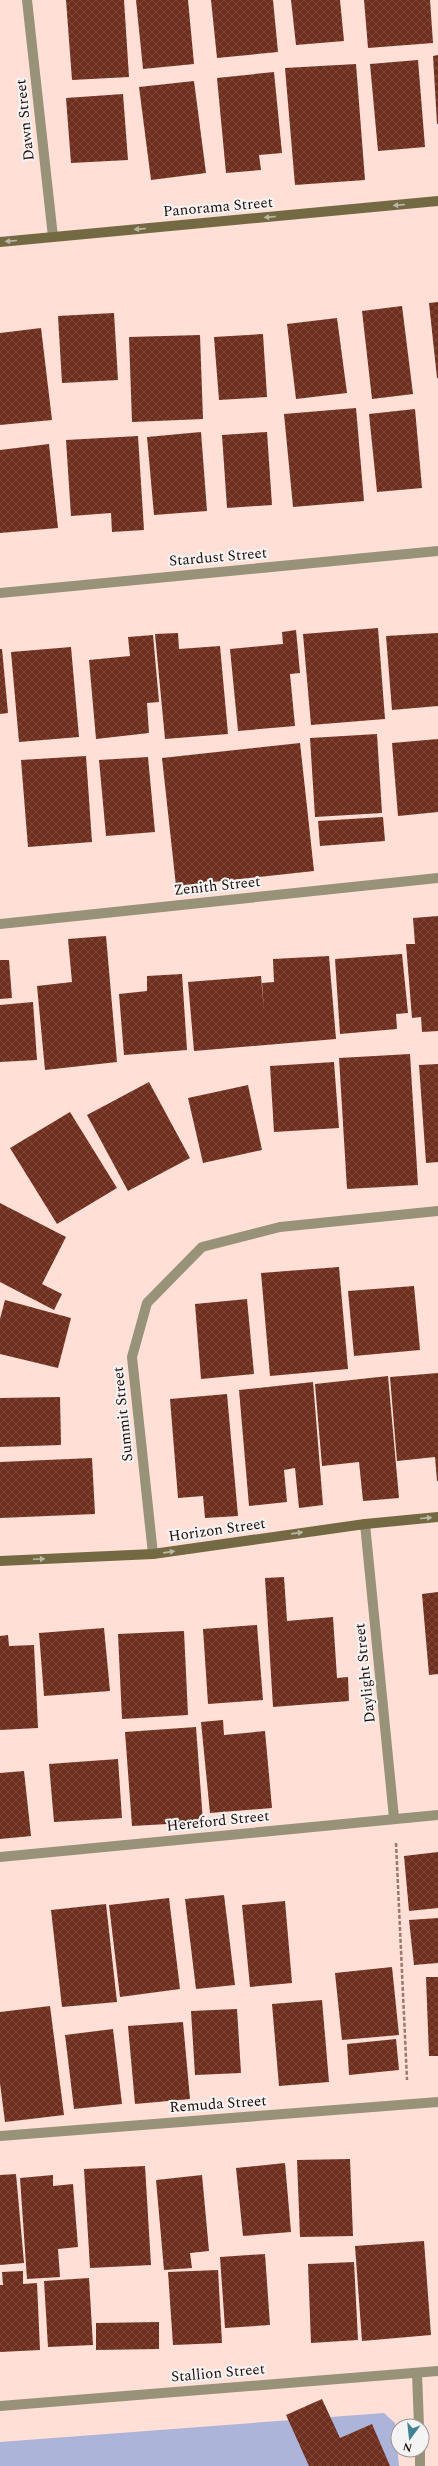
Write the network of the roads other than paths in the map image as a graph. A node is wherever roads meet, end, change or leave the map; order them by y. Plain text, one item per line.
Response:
1 (27, 0) edge
2 (438, 202) edge
3 (53, 237) junction
4 (0, 242) edge
5 (438, 551) edge
6 (0, 593) edge
7 (438, 878) edge
8 (0, 924) edge
9 (438, 1211) edge
10 (438, 1517) edge
11 (365, 1524) junction
12 (153, 1554) junction
13 (0, 1561) edge
14 (438, 1815) edge
15 (394, 1818) junction
16 (0, 1857) edge
17 (438, 2102) edge
18 (0, 2136) edge
19 (438, 2371) edge
20 (416, 2373) junction
21 (0, 2406) edge
22 (419, 2418) edge

1 - 3 street, Dawn Street
2 -> 3 street, Panorama Street
3 -> 4 street, Panorama Street
5 - 6 street, Stardust Street
7 - 8 street, Zenith Street
9 - 12 street, Summit Street
11 -> 10 street, Horizon Street
12 -> 11 street, Horizon Street
11 - 15 street, Daylight Street
13 -> 12 street, Horizon Street
14 - 15 street, Hereford Street
15 - 16 street, Hereford Street
17 - 18 street, Remuda Street
19 - 20 street, Stallion Street
20 - 21 street, Stallion Street
20 - 22 street

